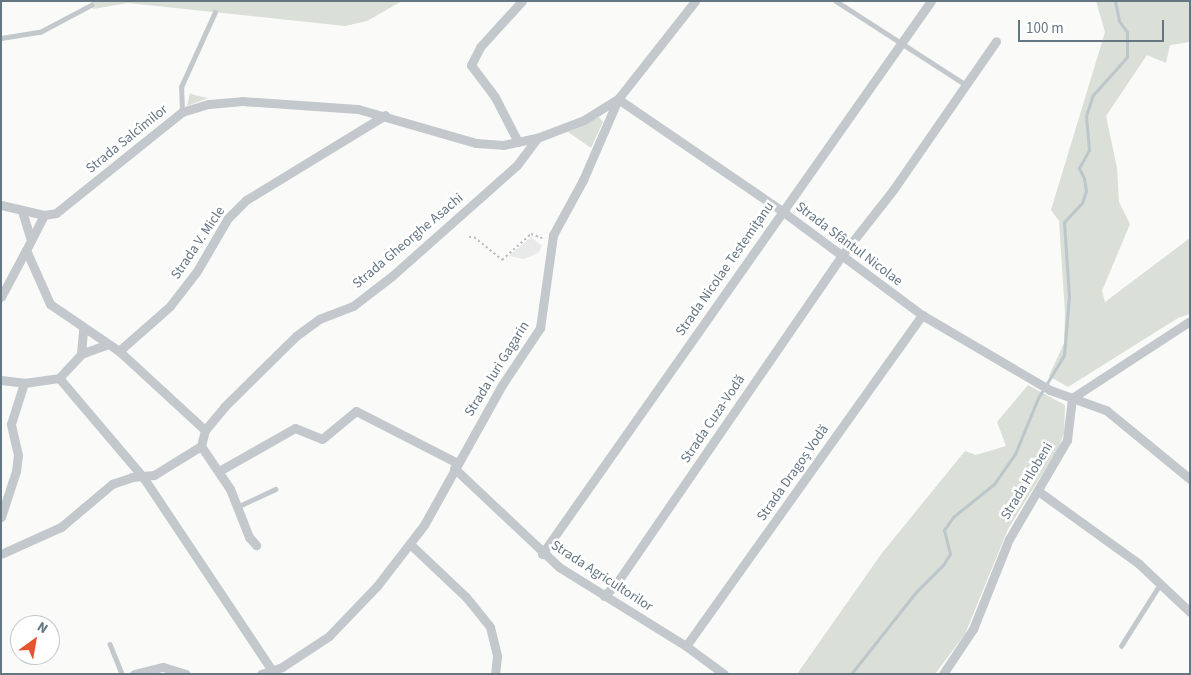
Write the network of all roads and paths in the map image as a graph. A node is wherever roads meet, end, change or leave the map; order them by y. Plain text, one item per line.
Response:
1 (522, 1) edge
2 (695, 1) edge
3 (836, 1) edge
4 (931, 1) edge
5 (91, 5) dead end
6 (214, 12) dead end
7 (1, 38) edge
8 (996, 41) dead end
9 (903, 43) junction
10 (965, 84) junction
11 (618, 99) junction
12 (182, 112) junction
13 (385, 115) junction
14 (537, 138) junction
15 (518, 142) junction
16 (1, 205) edge
17 (22, 211) junction
18 (782, 212) junction
19 (44, 215) junction
20 (469, 236) dead end
21 (30, 237) junction
22 (551, 242) junction
23 (26, 250) junction
24 (842, 255) junction
25 (1, 297) edge
26 (922, 315) junction
27 (1190, 321) edge
28 (84, 329) junction
29 (108, 344) junction
30 (119, 351) junction
31 (81, 354) junction
32 (58, 378) junction
33 (1, 380) edge
34 (24, 383) junction
35 (1072, 398) junction
36 (205, 430) junction
37 (200, 446) junction
38 (455, 465) junction
39 (219, 471) junction
40 (142, 477) junction
41 (1190, 478) edge
42 (275, 489) dead end
43 (1038, 490) junction
44 (239, 506) junction
45 (1, 517) edge
46 (256, 545) dead end
47 (410, 545) junction
48 (1, 554) edge
49 (542, 554) junction
50 (1159, 586) junction
51 (604, 596) junction
52 (1190, 612) edge
53 (110, 644) dead end
54 (686, 646) junction
55 (1121, 646) dead end
56 (272, 672) edge
57 (122, 674) edge
58 (134, 674) edge
59 (186, 674) edge
60 (261, 674) edge
61 (495, 674) edge
62 (724, 674) edge
63 (943, 674) edge

1 - 15 street
2 - 11 street, Strada Iuri Gagarin
3 - 9 lane
4 - 9 street, Strada Nicolae Testemițanu
5 - 7 lane
6 - 12 lane
8 - 10 street, Strada Cuza-Vodă
9 - 10 lane
9 - 18 street, Strada Nicolae Testemițanu
10 - 24 street, Strada Cuza-Vodă
11 - 14 street
11 - 18 street, Strada Sfântul Nicolae
11 - 22 street, Strada Iuri Gagarin
12 - 13 street, Strada Salcîmilor
12 - 19 street, Strada Salcîmilor
13 - 15 street, Strada Salcîmilor
13 - 30 street, Strada V. Micle
14 - 15 street
14 - 36 street, Strada Gheorghe Asachi
16 - 17 street
17 - 19 street
17 - 21 street
18 - 24 street, Strada Sfântul Nicolae
18 - 49 street, Strada Nicolae Testemițanu
19 - 21 street
20 - 22 path
21 - 23 street
22 - 38 street, Strada Iuri Gagarin
23 - 25 street
23 - 28 street
24 - 26 street, Strada Sfântul Nicolae
24 - 51 street, Strada Cuza-Vodă
26 - 35 street, Strada Sfântul Nicolae
26 - 54 street, Strada Dragoș Vodă
27 - 35 street
28 - 29 street
28 - 31 street
29 - 30 street
29 - 31 street
30 - 36 street
31 - 32 street
32 - 34 street
32 - 40 street
33 - 34 street
34 - 45 street
35 - 41 street, Strada Sfântul Nicolae
35 - 43 street, Strada Hlobeni
36 - 37 street, Strada Gheorghe Asachi
37 - 39 street
37 - 40 street
38 - 39 street, Strada Agricultorilor
38 - 47 street, Strada Iuri Gagarin
38 - 49 street, Strada Agricultorilor
39 - 44 street
40 - 48 street
40 - 56 street
42 - 44 lane
43 - 50 street
43 - 63 street, Strada Hlobeni
44 - 46 street
47 - 56 street, Strada Iuri Gagarin
47 - 61 street
49 - 51 street, Strada Agricultorilor
50 - 52 street
50 - 55 lane
51 - 54 street, Strada Agricultorilor
53 - 57 lane
54 - 62 street, Strada Agricultorilor
56 - 60 street, Strada Iuri Gagarin
58 - 59 street

